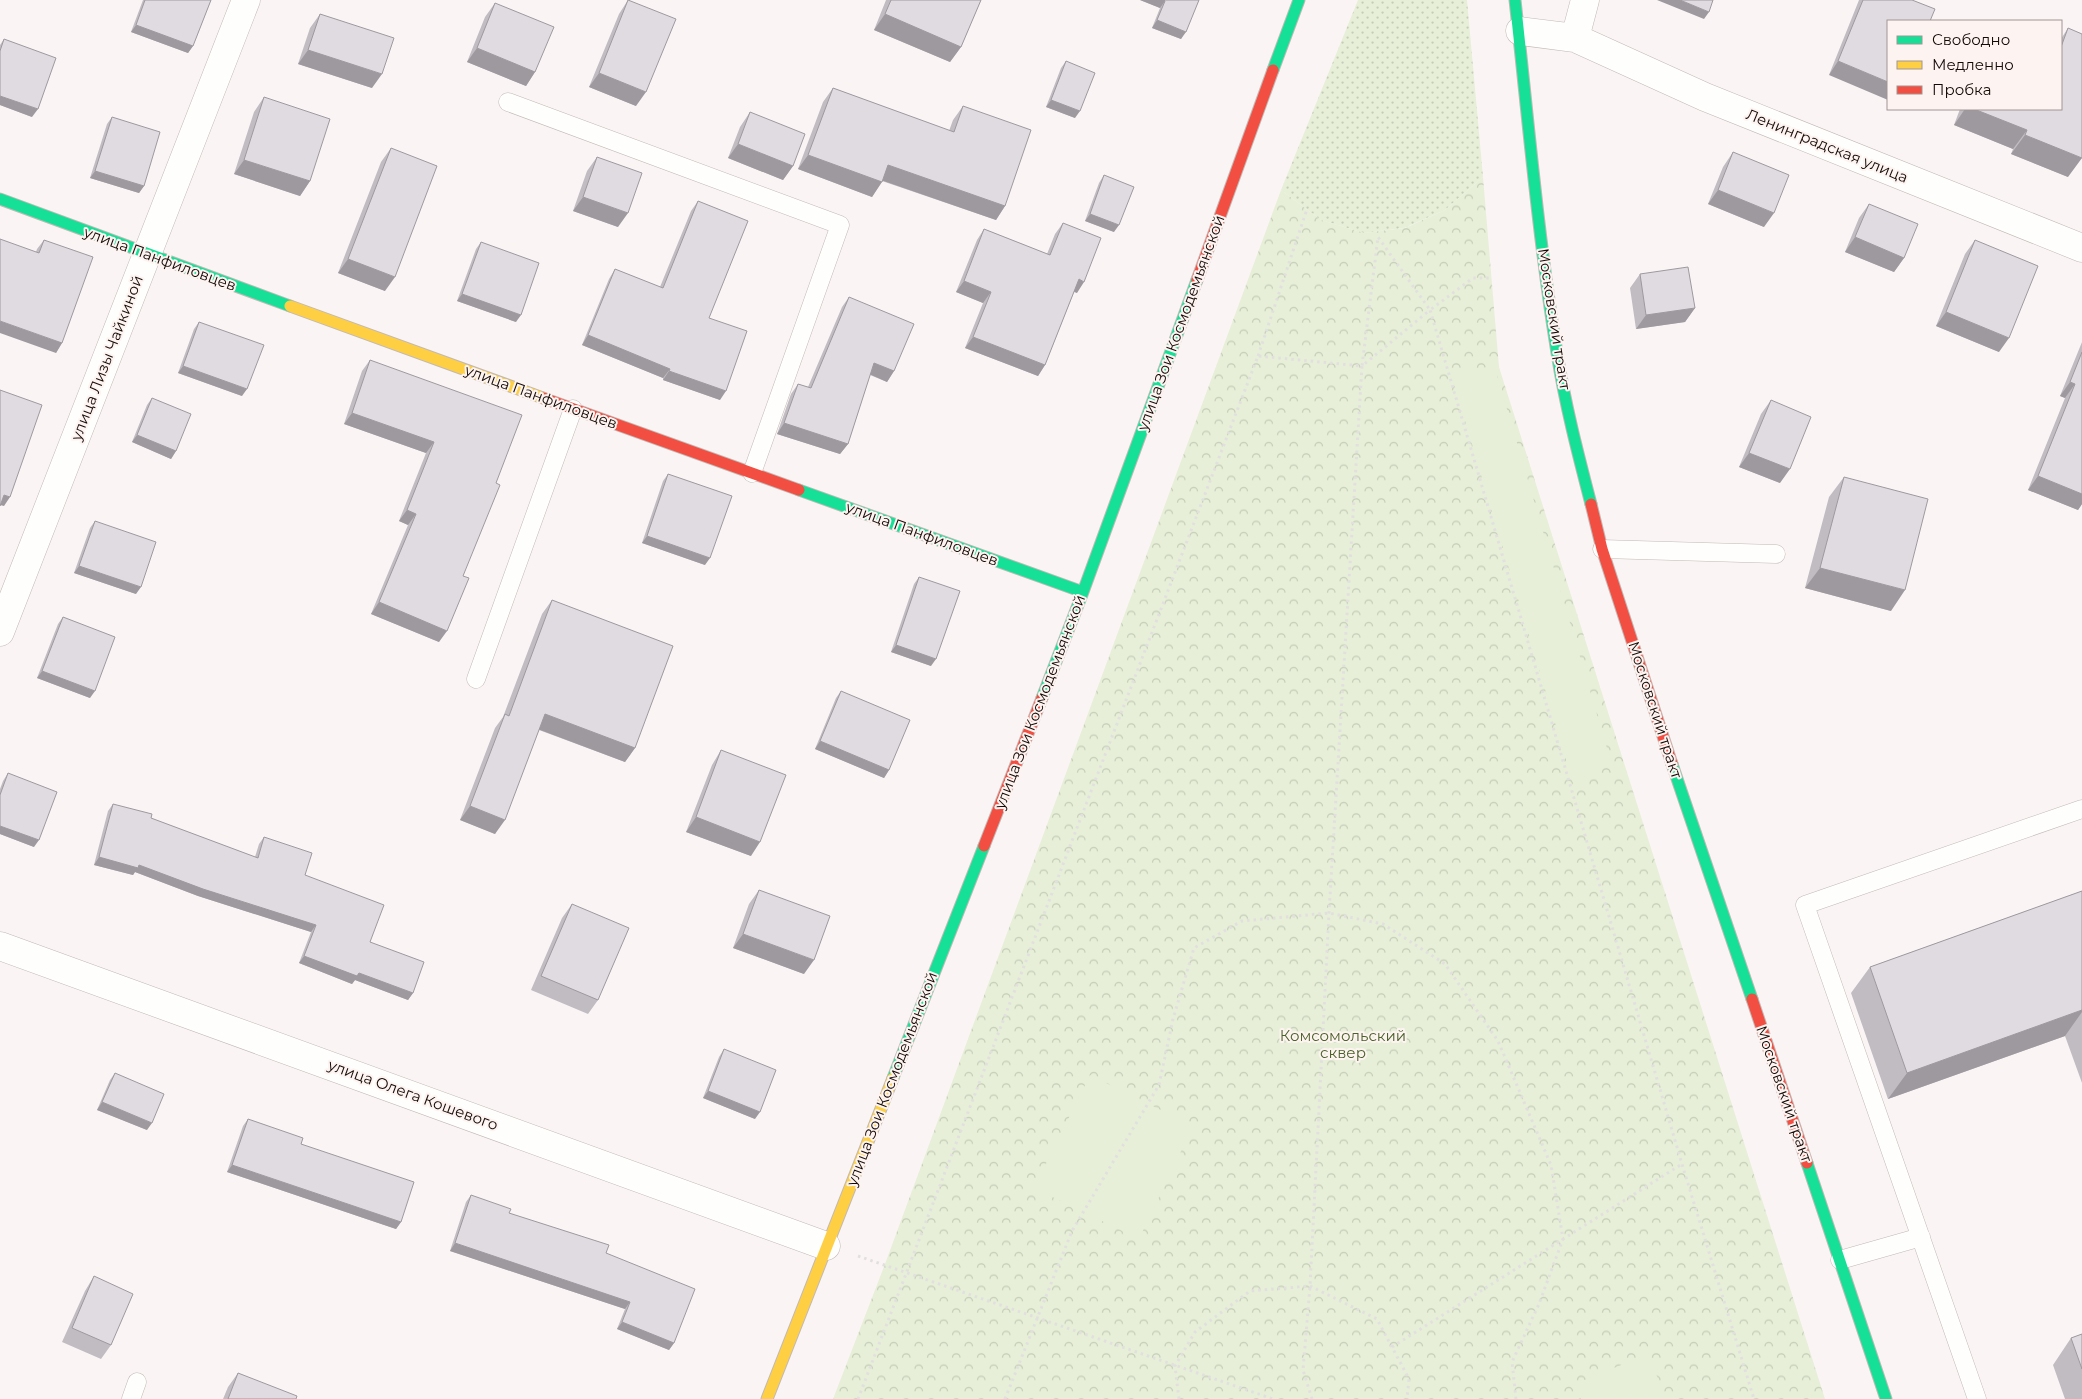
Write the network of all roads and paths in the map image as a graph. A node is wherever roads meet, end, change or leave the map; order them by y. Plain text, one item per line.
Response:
1 (246, 0) edge
2 (1299, 0) edge
3 (1515, 0) edge
4 (1584, 0) edge
5 (1520, 31) junction
6 (1575, 38) junction
7 (508, 102) dead end
8 (0, 199) edge
9 (1307, 209) dead end
10 (2082, 248) edge
11 (147, 255) junction
12 (1491, 278) dead end
13 (1430, 310) junction
14 (1258, 356) junction
15 (1362, 366) junction
16 (573, 409) junction
17 (752, 473) junction
18 (1602, 549) junction
19 (1776, 554) dead end
20 (1083, 592) junction
21 (0, 632) edge
22 (476, 679) dead end
23 (2082, 810) edge
24 (1329, 914) junction
25 (0, 946) edge
26 (1682, 1164) junction
27 (1921, 1237) junction
28 (1563, 1239) junction
29 (826, 1246) junction
30 (1840, 1260) junction
31 (908, 1272) junction
32 (1310, 1286) junction
33 (1037, 1318) junction
34 (1392, 1347) junction
35 (1175, 1366) junction
36 (137, 1382) dead end
37 (131, 1399) edge
38 (767, 1399) edge
39 (858, 1399) edge
40 (1005, 1399) edge
41 (1179, 1399) edge
42 (1273, 1399) edge
43 (1312, 1399) edge
44 (1407, 1399) edge
45 (1516, 1399) edge
46 (1754, 1399) edge
47 (1886, 1399) edge
48 (1977, 1399) edge

1 - 11 street, улица Лизы Чайкиной
2 - 20 street, улица Зои Космодемьянской
3 - 5 street, Московский тракт
4 - 6 street
5 - 6 street, Ленинградская улица
5 - 18 street, Московский тракт
6 - 10 street, Ленинградская улица
7 - 17 lane
8 - 11 street, улица Панфиловцев
9 - 14 path
11 - 16 street, улица Панфиловцев
11 - 21 street, улица Лизы Чайкиной
12 - 13 path
13 - 15 path
13 - 15 path
13 - 26 path
14 - 15 path
14 - 31 path
15 - 24 path
16 - 17 street, улица Панфиловцев
16 - 22 lane
17 - 20 street, улица Панфиловцев
18 - 19 lane
18 - 30 street, Московский тракт
20 - 29 street, улица Зои Космодемьянской
23 - 27 lane
24 - 28 path
24 - 32 path
24 - 33 path
25 - 29 street, улица Олега Кошевого
26 - 28 path
26 - 46 path
27 - 30 lane
27 - 48 lane
28 - 34 path
28 - 45 path
29 - 31 path
29 - 38 street, улица Зои Космодемьянской
30 - 47 street, Московский тракт
31 - 33 path
31 - 39 path
32 - 34 path
32 - 35 path
32 - 43 path
33 - 35 path
33 - 40 path
34 - 44 path
35 - 41 path
35 - 42 path
36 - 37 lane

